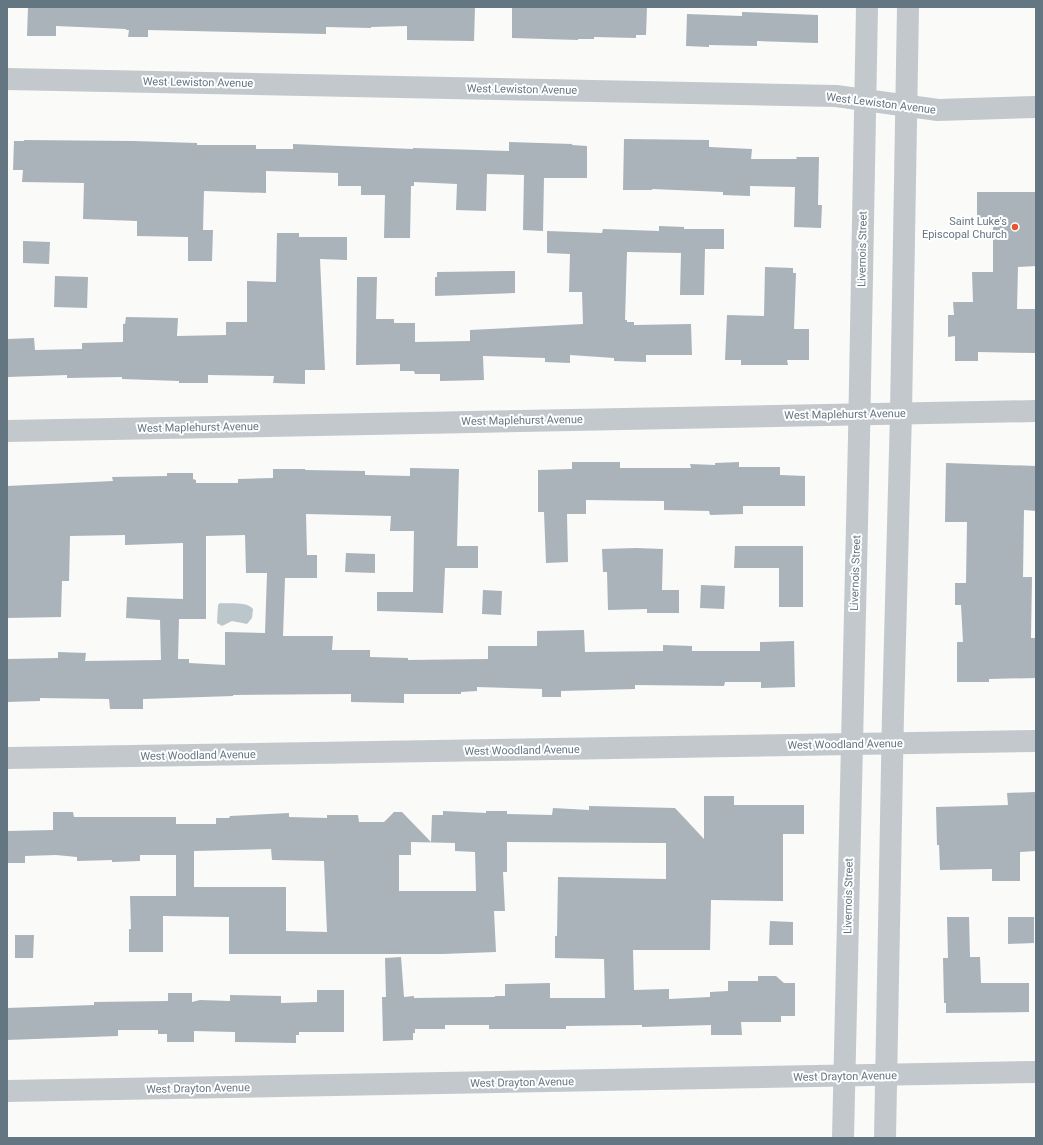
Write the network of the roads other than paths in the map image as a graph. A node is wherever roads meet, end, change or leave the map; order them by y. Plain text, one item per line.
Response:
1 (867, 7) edge
2 (908, 7) edge
3 (7, 79) edge
4 (865, 100) junction
5 (906, 106) junction
6 (1036, 107) edge
7 (1036, 411) edge
8 (901, 413) junction
9 (860, 414) junction
10 (7, 431) edge
11 (1036, 741) edge
12 (893, 744) junction
13 (852, 745) junction
14 (7, 758) edge
15 (1036, 1072) edge
16 (886, 1075) junction
17 (844, 1076) junction
18 (7, 1091) edge
19 (843, 1138) edge
20 (885, 1138) edge

1 - 4 street, Livernois Street
2 - 5 street
3 - 4 street, West Lewiston Avenue
4 - 5 street, West Lewiston Avenue
4 - 9 street, Livernois Street
5 - 6 street, West Lewiston Avenue
5 - 8 street
7 - 8 street, West Maplehurst Avenue
8 - 9 street, West Maplehurst Avenue
8 - 12 street
9 - 10 street, West Maplehurst Avenue
9 - 13 street, Livernois Street
11 - 12 street, West Woodland Avenue
12 - 13 street, West Woodland Avenue
12 - 16 street
13 - 14 street, West Woodland Avenue
13 - 17 street, Livernois Street
15 - 16 street, West Drayton Avenue
16 - 17 street, West Drayton Avenue
16 - 20 street
17 - 18 street, West Drayton Avenue
17 - 19 street, Livernois Street

